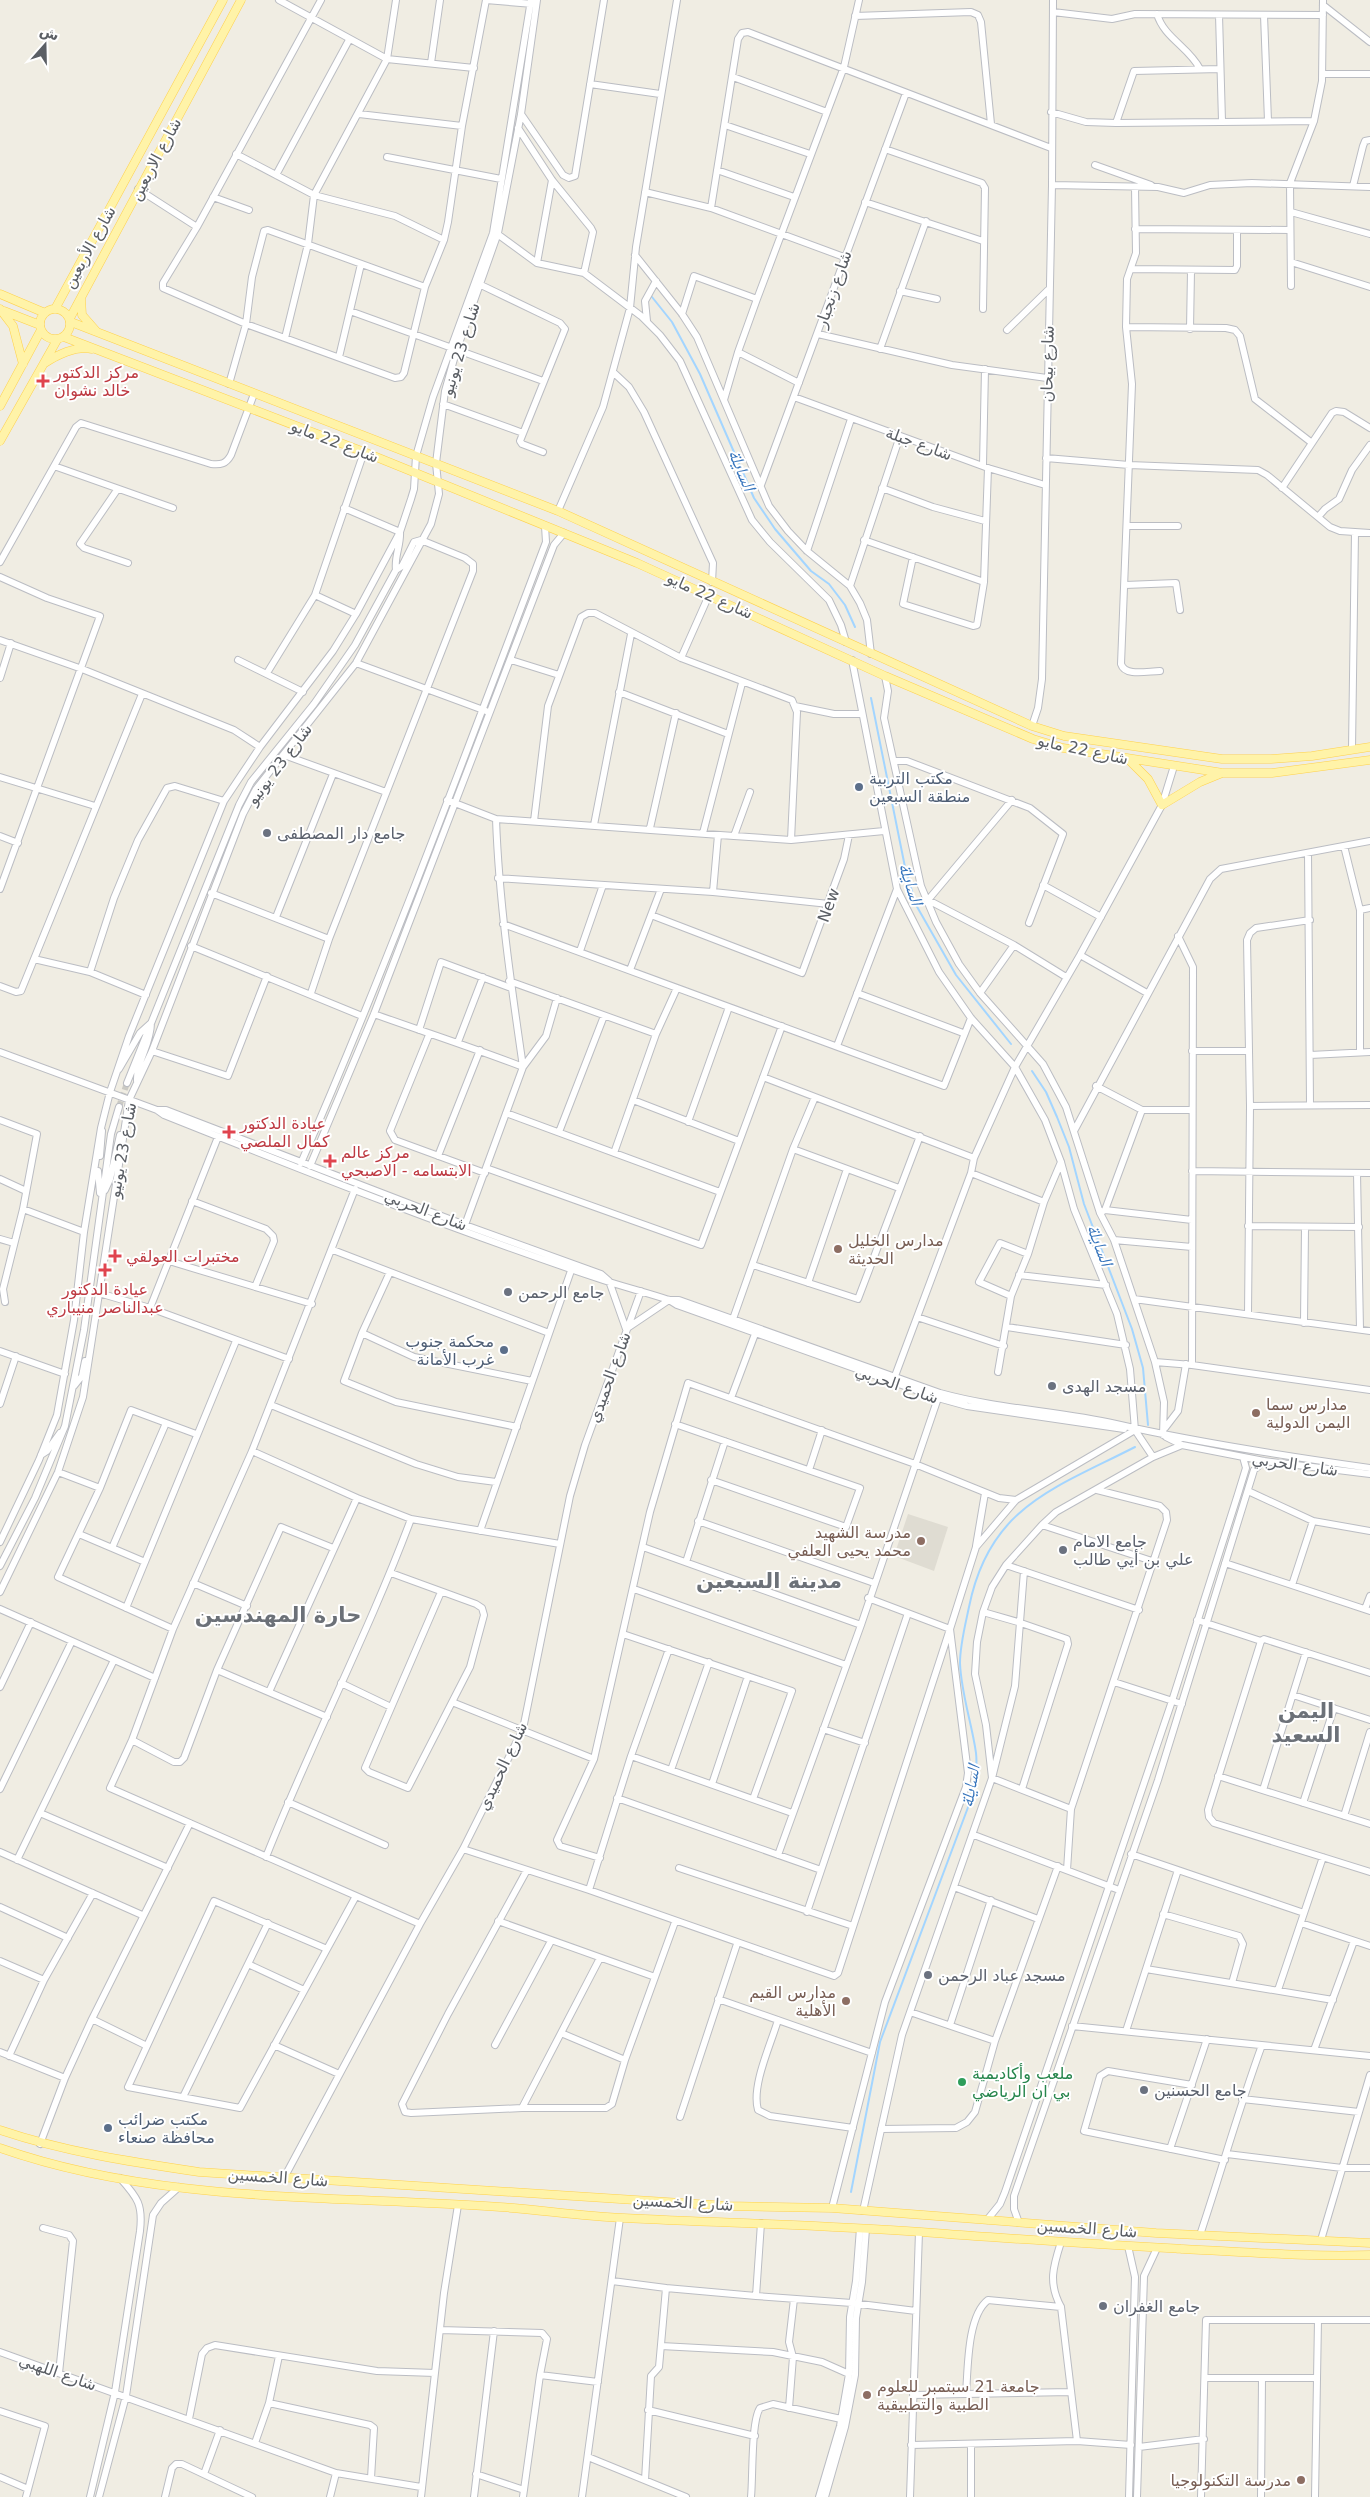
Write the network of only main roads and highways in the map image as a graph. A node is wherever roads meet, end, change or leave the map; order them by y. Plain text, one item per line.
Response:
1 (223, 0) edge
2 (241, 0) edge
3 (81, 293) junction
4 (0, 294) edge
5 (0, 309) edge
6 (55, 309) junction
7 (45, 313) junction
8 (70, 320) junction
9 (41, 328) junction
10 (101, 336) junction
11 (61, 338) junction
12 (104, 351) junction
13 (23, 364) junction
14 (43, 364) junction
15 (0, 406) edge
16 (0, 440) edge
17 (846, 642) junction
18 (871, 654) junction
19 (852, 660) junction
20 (885, 676) junction
21 (1370, 747) edge
22 (1176, 754) junction
23 (1128, 759) junction
24 (1370, 760) edge
25 (1174, 766) junction
26 (1223, 773) junction
27 (0, 2130) edge
28 (0, 2148) edge
29 (498, 2191) junction
30 (728, 2206) junction
31 (498, 2207) junction
32 (728, 2222) junction
33 (1156, 2233) junction
34 (1370, 2243) edge
35 (1157, 2248) junction
36 (1370, 2255) edge

1 - 6 main road, شارع الأربعين
2 - 3 main road, شارع الاربعين
3 - 8 main road, شارع الاربعين
3 - 10 main road
4 - 7 main road
5 - 9 main road
5 - 13 main road
6 - 7 main road
6 - 8 main road
7 - 9 main road
8 - 10 main road, شارع 22 مايو
8 - 11 main road
9 - 11 main road
9 - 13 main road
10 - 17 main road, شارع 22 مايو
11 - 12 main road, شارع 22 مايو
11 - 14 main road
12 - 14 main road
12 - 19 main road, شارع 22 مايو
13 - 15 main road
14 - 16 main road
17 - 18 main road, شارع 22 مايو
17 - 19 main road
18 - 20 main road
18 - 22 main road, شارع 22 مايو
19 - 20 main road, شارع 22 مايو
20 - 23 main road, شارع 22 مايو
21 - 22 main road, شارع 22 مايو
22 - 25 main road
23 - 25 main road, شارع 22 مايو
23 - 26 main road
24 - 26 main road, شارع 22 مايو
25 - 26 main road, شارع 22 مايو
27 - 29 main road, شارع الخمسين
28 - 31 main road, شارع الخمسين
29 - 30 main road, شارع الخمسين
29 - 31 main road
30 - 32 main road
30 - 33 main road, شارع الخمسين
31 - 32 main road, شارع الخمسين
32 - 35 main road, شارع الخمسين
33 - 34 main road, شارع الخمسين
33 - 35 main road
35 - 36 main road, شارع الخمسين

